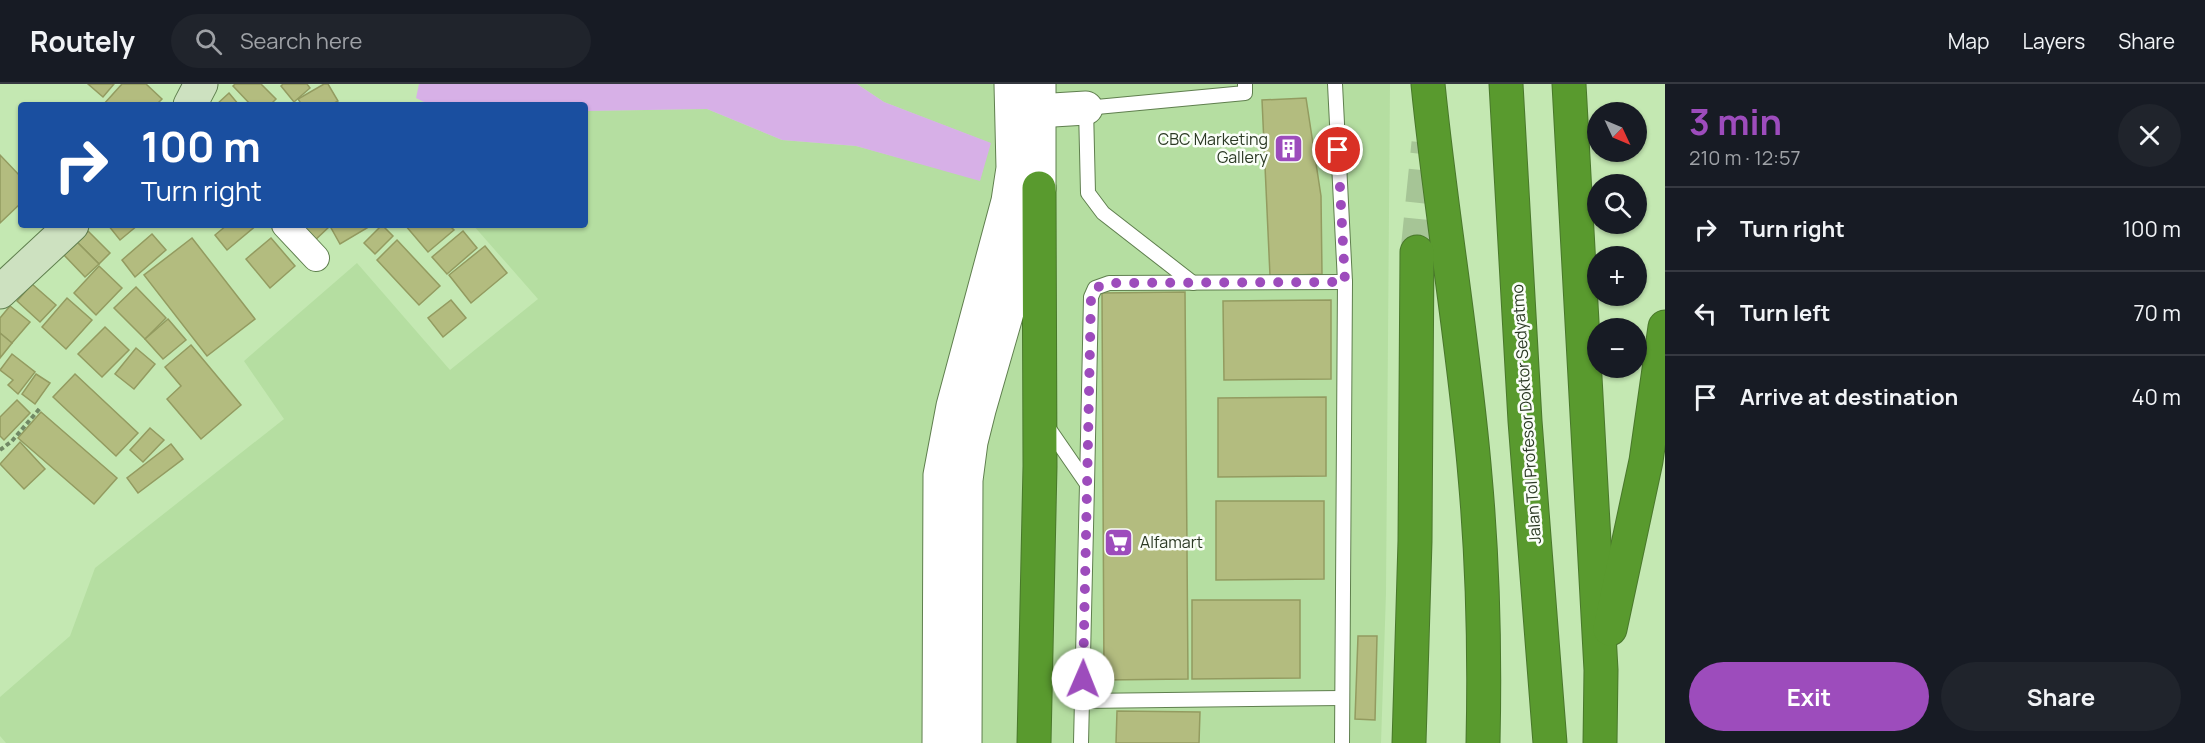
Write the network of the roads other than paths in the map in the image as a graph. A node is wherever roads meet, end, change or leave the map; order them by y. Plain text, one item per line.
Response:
1 (201, 84) edge
2 (1245, 84) edge
3 (1335, 84) edge
4 (1428, 84) edge
5 (1506, 84) edge
6 (1569, 84) edge
7 (1026, 98) edge
8 (192, 102) edge
9 (1086, 108) junction
10 (1039, 188) junction
11 (69, 228) edge
12 (288, 228) edge
13 (1418, 252) tunnel mouth
14 (316, 258) dead end
15 (1345, 282) junction
16 (1193, 283) junction
17 (0, 292) edge
18 (1665, 327) edge
19 (1039, 415) junction
20 (1087, 484) junction
21 (1601, 670) junction
22 (1342, 698) junction
23 (1082, 701) junction
24 (939, 743) edge
25 (965, 743) edge
26 (1034, 743) edge
27 (1081, 743) edge
28 (1342, 743) edge
29 (1409, 743) edge
30 (1483, 743) edge
31 (1550, 743) edge
32 (1600, 743) edge

1 - 8 main road
2 - 9 lane
3 - 15 lane
4 - 30 highway
5 - 31 highway, Jalan Tol Profesor Doktor Sedyatmo
6 - 21 highway
7 - 9 street
7 - 10 street
7 - 24 street
9 - 16 lane
10 - 19 highway
10 - 25 street
11 - 17 main road
12 - 14 street
13 - 29 highway
15 - 16 lane
15 - 22 lane
16 - 20 lane
18 - 21 highway
19 - 20 lane
19 - 26 highway
20 - 23 lane
21 - 32 highway
22 - 23 lane
22 - 28 lane
23 - 27 lane

